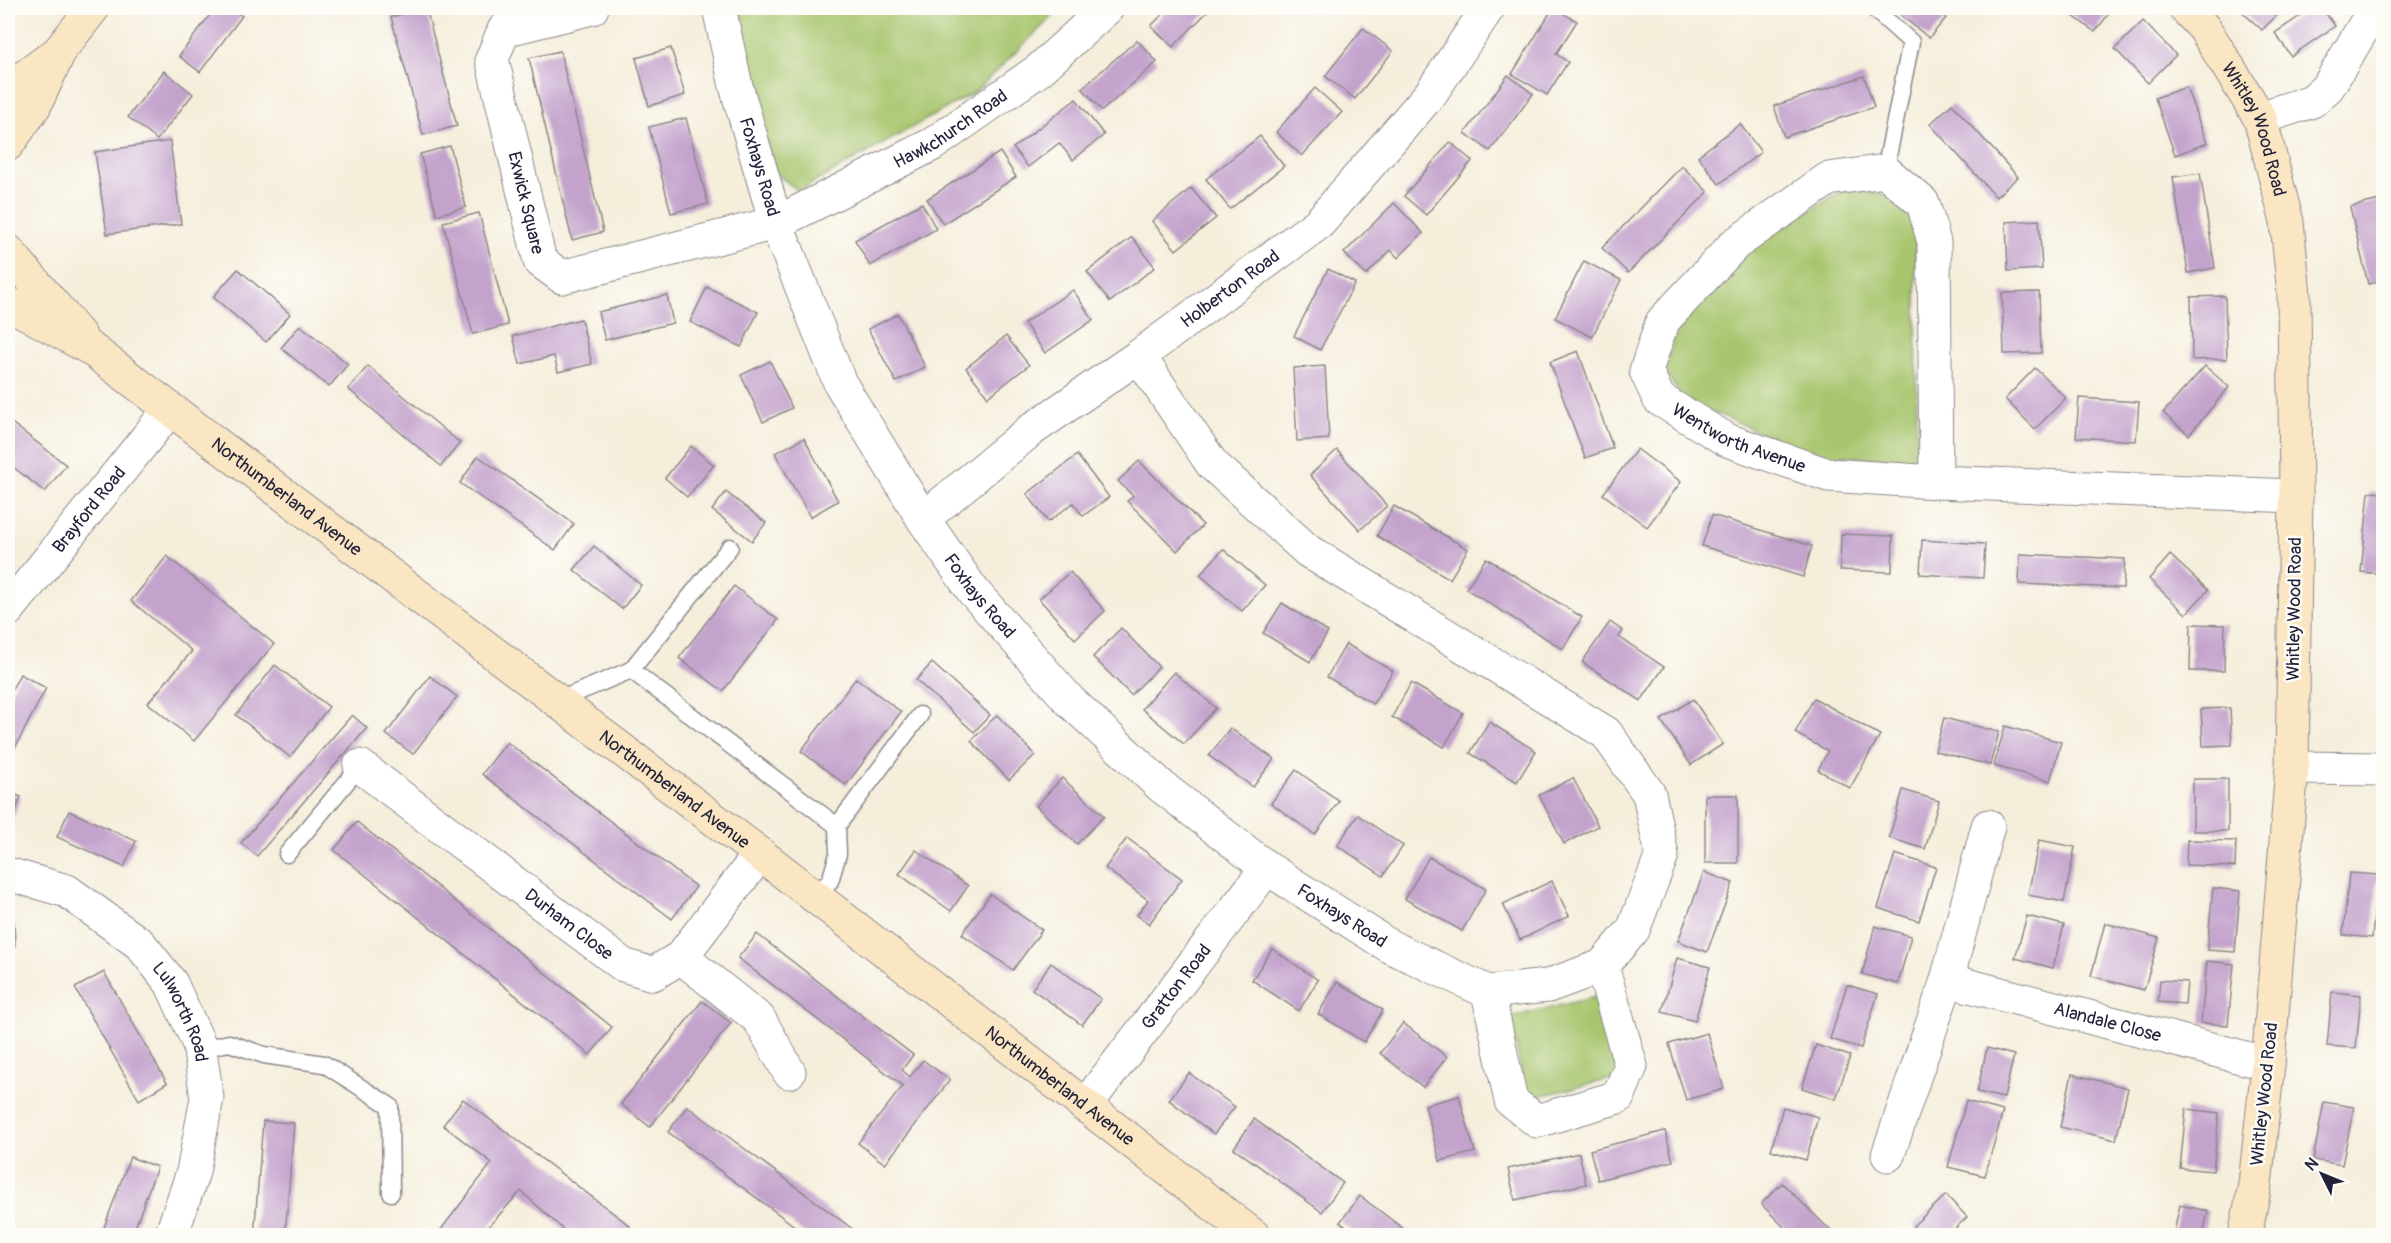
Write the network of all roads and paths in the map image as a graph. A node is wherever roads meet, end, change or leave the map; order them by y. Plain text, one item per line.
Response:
1 (93, 8) edge
2 (592, 8) edge
3 (719, 8) edge
4 (1107, 8) edge
5 (1488, 8) edge
6 (1873, 8) edge
7 (2185, 8) edge
8 (2375, 8) edge
9 (60, 50) junction
10 (8, 89) edge
11 (2260, 118) junction
12 (8, 144) edge
13 (1885, 171) junction
14 (776, 223) junction
15 (8, 251) edge
16 (8, 303) edge
17 (91, 349) junction
18 (1139, 356) junction
19 (171, 409) junction
20 (1936, 482) junction
21 (2296, 496) junction
22 (923, 519) junction
23 (730, 547) dead end
24 (8, 610) edge
25 (632, 670) junction
26 (557, 702) junction
27 (920, 715) dead end
28 (360, 766) joint
29 (2292, 768) junction
30 (2384, 770) edge
31 (837, 826) junction
32 (1988, 826) dead end
33 (287, 854) dead end
34 (760, 854) junction
35 (1267, 868) junction
36 (8, 874) edge
37 (814, 895) junction
38 (681, 957) junction
39 (1602, 966) junction
40 (1947, 980) junction
41 (1488, 992) junction
42 (199, 1044) junction
43 (2268, 1064) junction
44 (789, 1072) dead end
45 (1085, 1106) junction
46 (1888, 1155) dead end
47 (391, 1193) dead end
48 (171, 1236) edge
49 (1254, 1236) edge
50 (2245, 1236) edge

1 - 9 street
2 - 14 street, Exwick Square
3 - 14 street, Foxhays Road
4 - 14 street, Hawkchurch Road
5 - 18 street, Holberton Road
6 - 13 lane
7 - 11 street, Whitley Wood Road
8 - 11 street
9 - 10 street
9 - 12 street
11 - 21 street, Whitley Wood Road
13 - 20 street
13 - 20 street, Wentworth Avenue
14 - 22 street, Foxhays Road
15 - 17 street, Northumberland Avenue
16 - 17 street, Northumberland Avenue
17 - 19 street, Northumberland Avenue
18 - 22 street, Holberton Road
18 - 39 street
19 - 24 street, Brayford Road
19 - 26 street, Northumberland Avenue
20 - 21 street, Wentworth Avenue
21 - 29 street, Whitley Wood Road
22 - 35 street, Foxhays Road
23 - 25 lane
25 - 26 lane
25 - 31 lane
26 - 34 street, Northumberland Avenue
27 - 31 lane
28 - 33 lane
28 - 38 street, Durham Close
29 - 30 street
29 - 43 street, Whitley Wood Road
31 - 37 lane
32 - 40 street
34 - 37 street, Northumberland Avenue
34 - 38 street, Durham Close
35 - 41 street, Foxhays Road
35 - 45 street, Gratton Road
36 - 42 street, Lulworth Road
37 - 45 street, Northumberland Avenue
38 - 44 street
39 - 41 street
39 - 41 street
40 - 43 street, Alandale Close
40 - 46 street
42 - 47 lane
42 - 48 street, Lulworth Road
43 - 50 street, Whitley Wood Road
45 - 49 street, Northumberland Avenue

